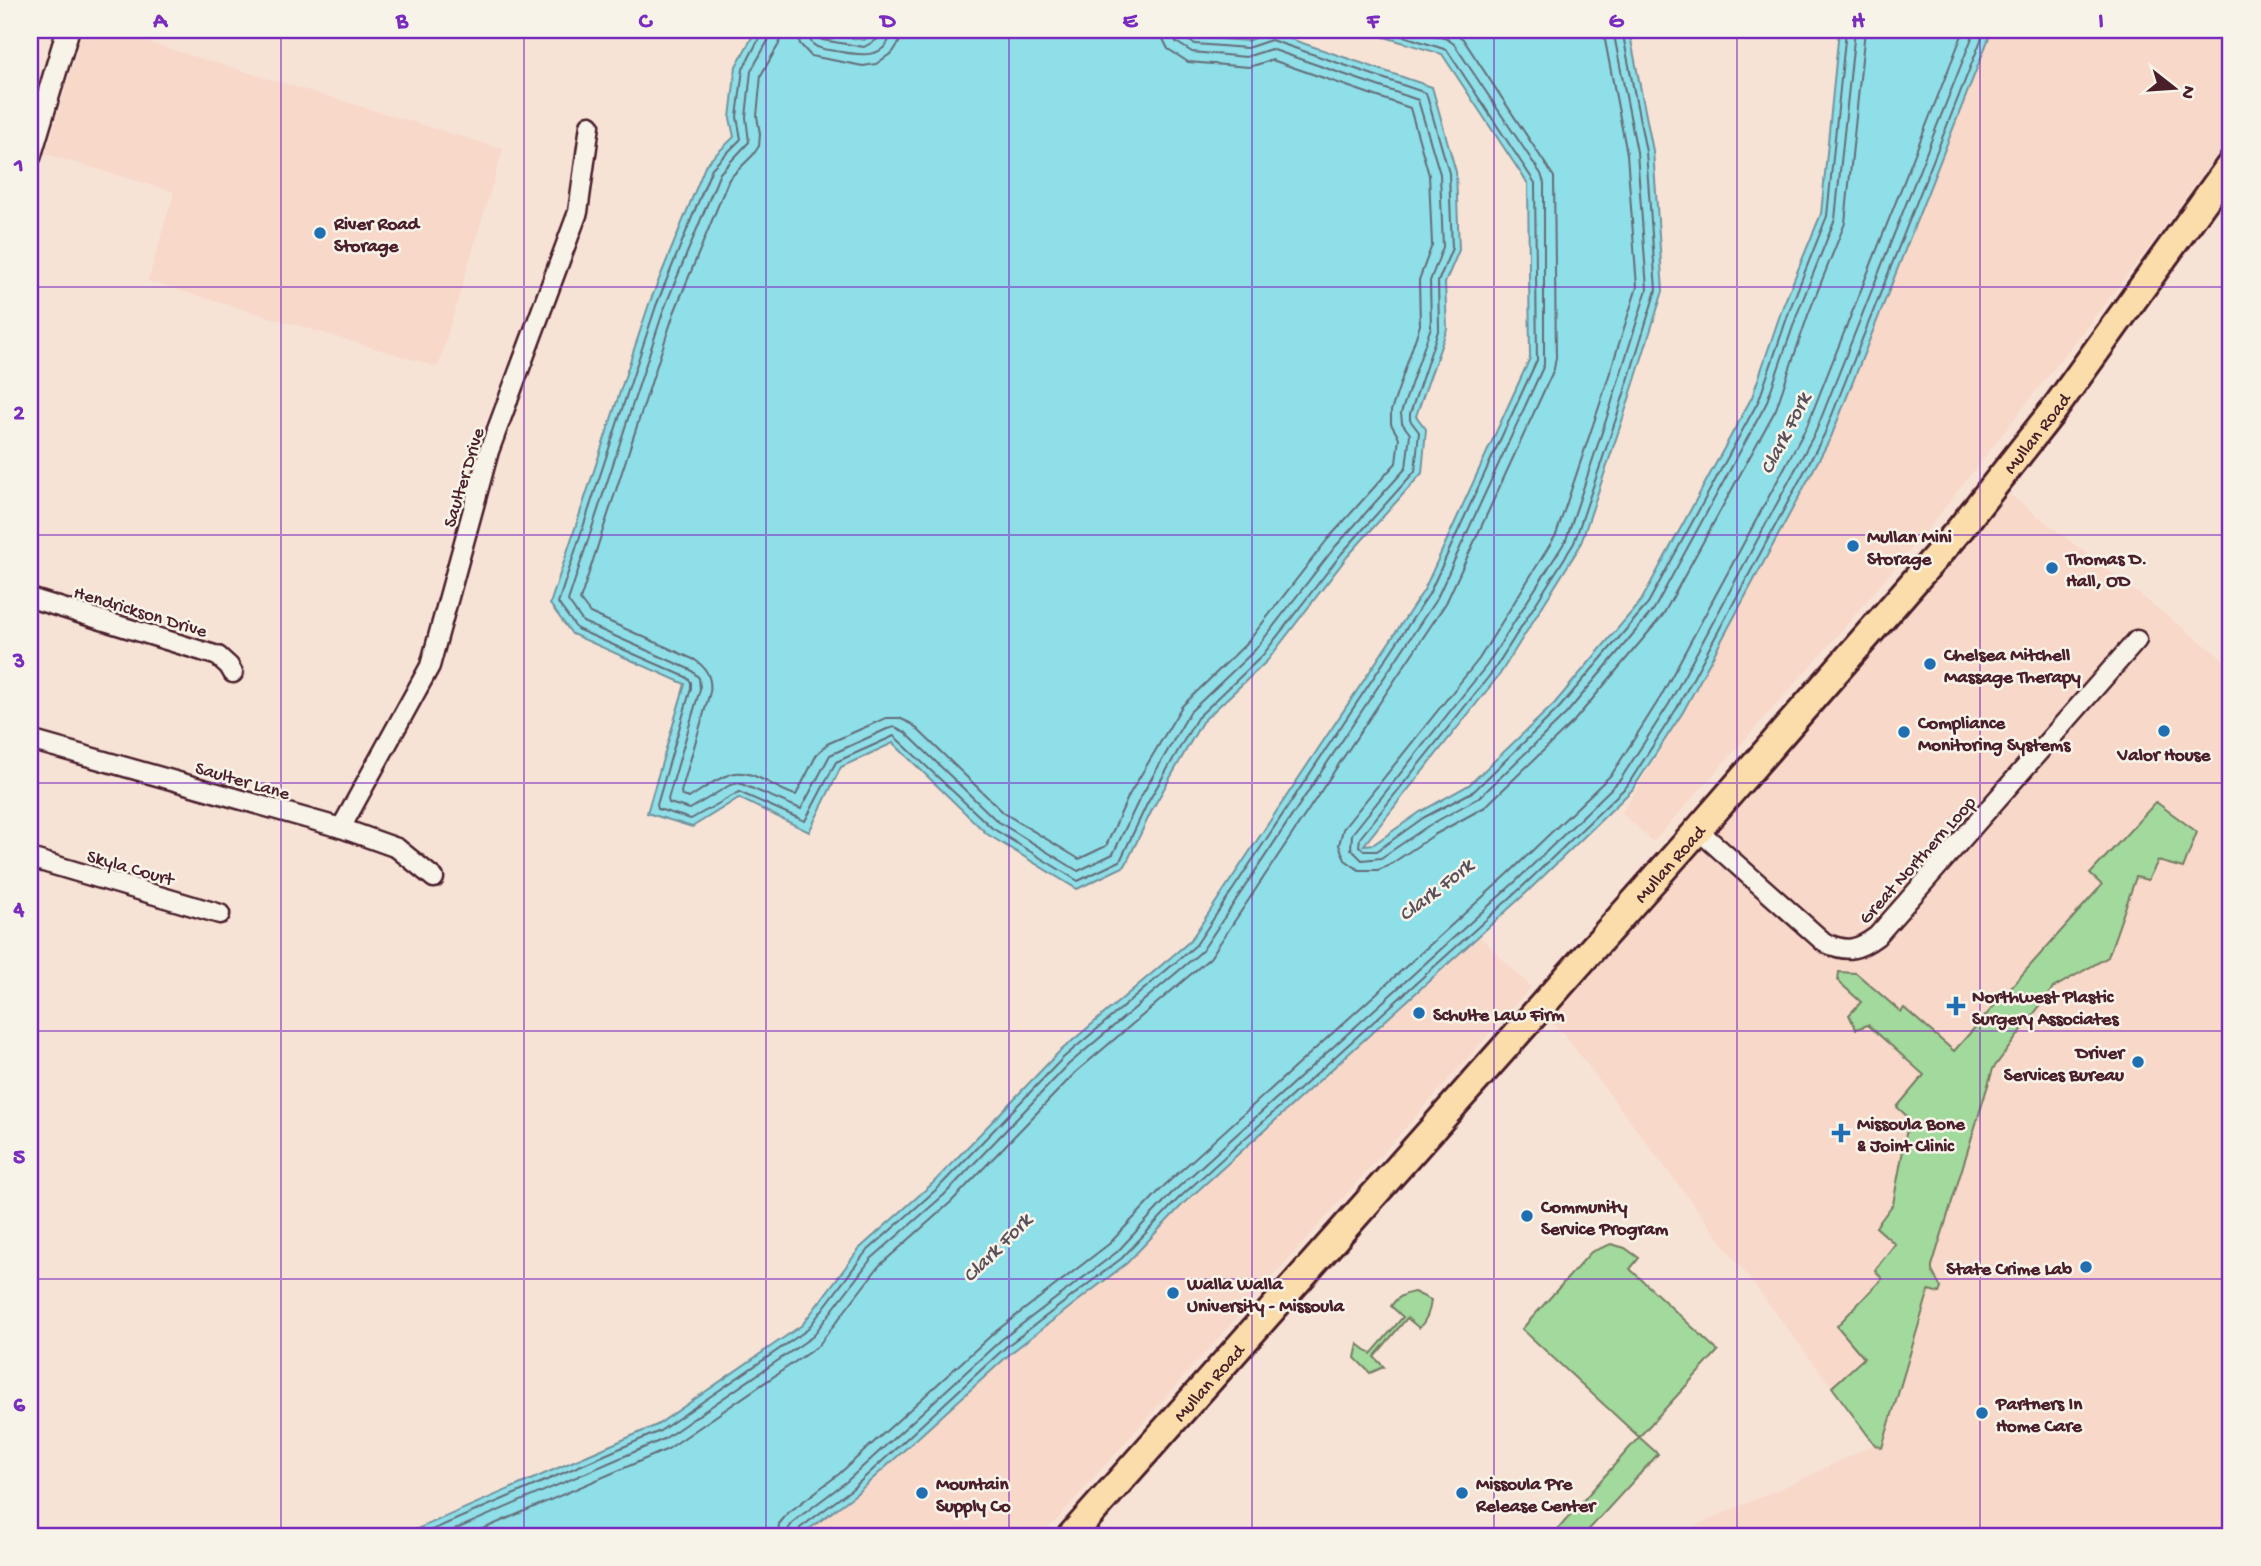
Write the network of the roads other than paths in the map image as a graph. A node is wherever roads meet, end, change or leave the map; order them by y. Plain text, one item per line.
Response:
1 (68, 30) edge
2 (590, 125) dead end
3 (30, 156) edge
4 (2231, 164) edge
5 (2223, 189) edge
6 (30, 598) edge
7 (2137, 640) dead end
8 (233, 673) dead end
9 (30, 740) edge
10 (341, 828) junction
11 (1698, 830) junction
12 (30, 858) edge
13 (434, 878) dead end
14 (220, 914) dead end
15 (1071, 1536) edge

1 - 3 street
2 - 10 street, Saulter Drive
4 - 5 main road, Mullan Road
5 - 11 main road, Mullan Road
6 - 8 street, Hendrickson Drive
7 - 11 street, Great Northern Loop
9 - 10 street, Saulter Lane
10 - 13 street, Saulter Lane
11 - 15 main road, Mullan Road
12 - 14 street, Skyla Court

